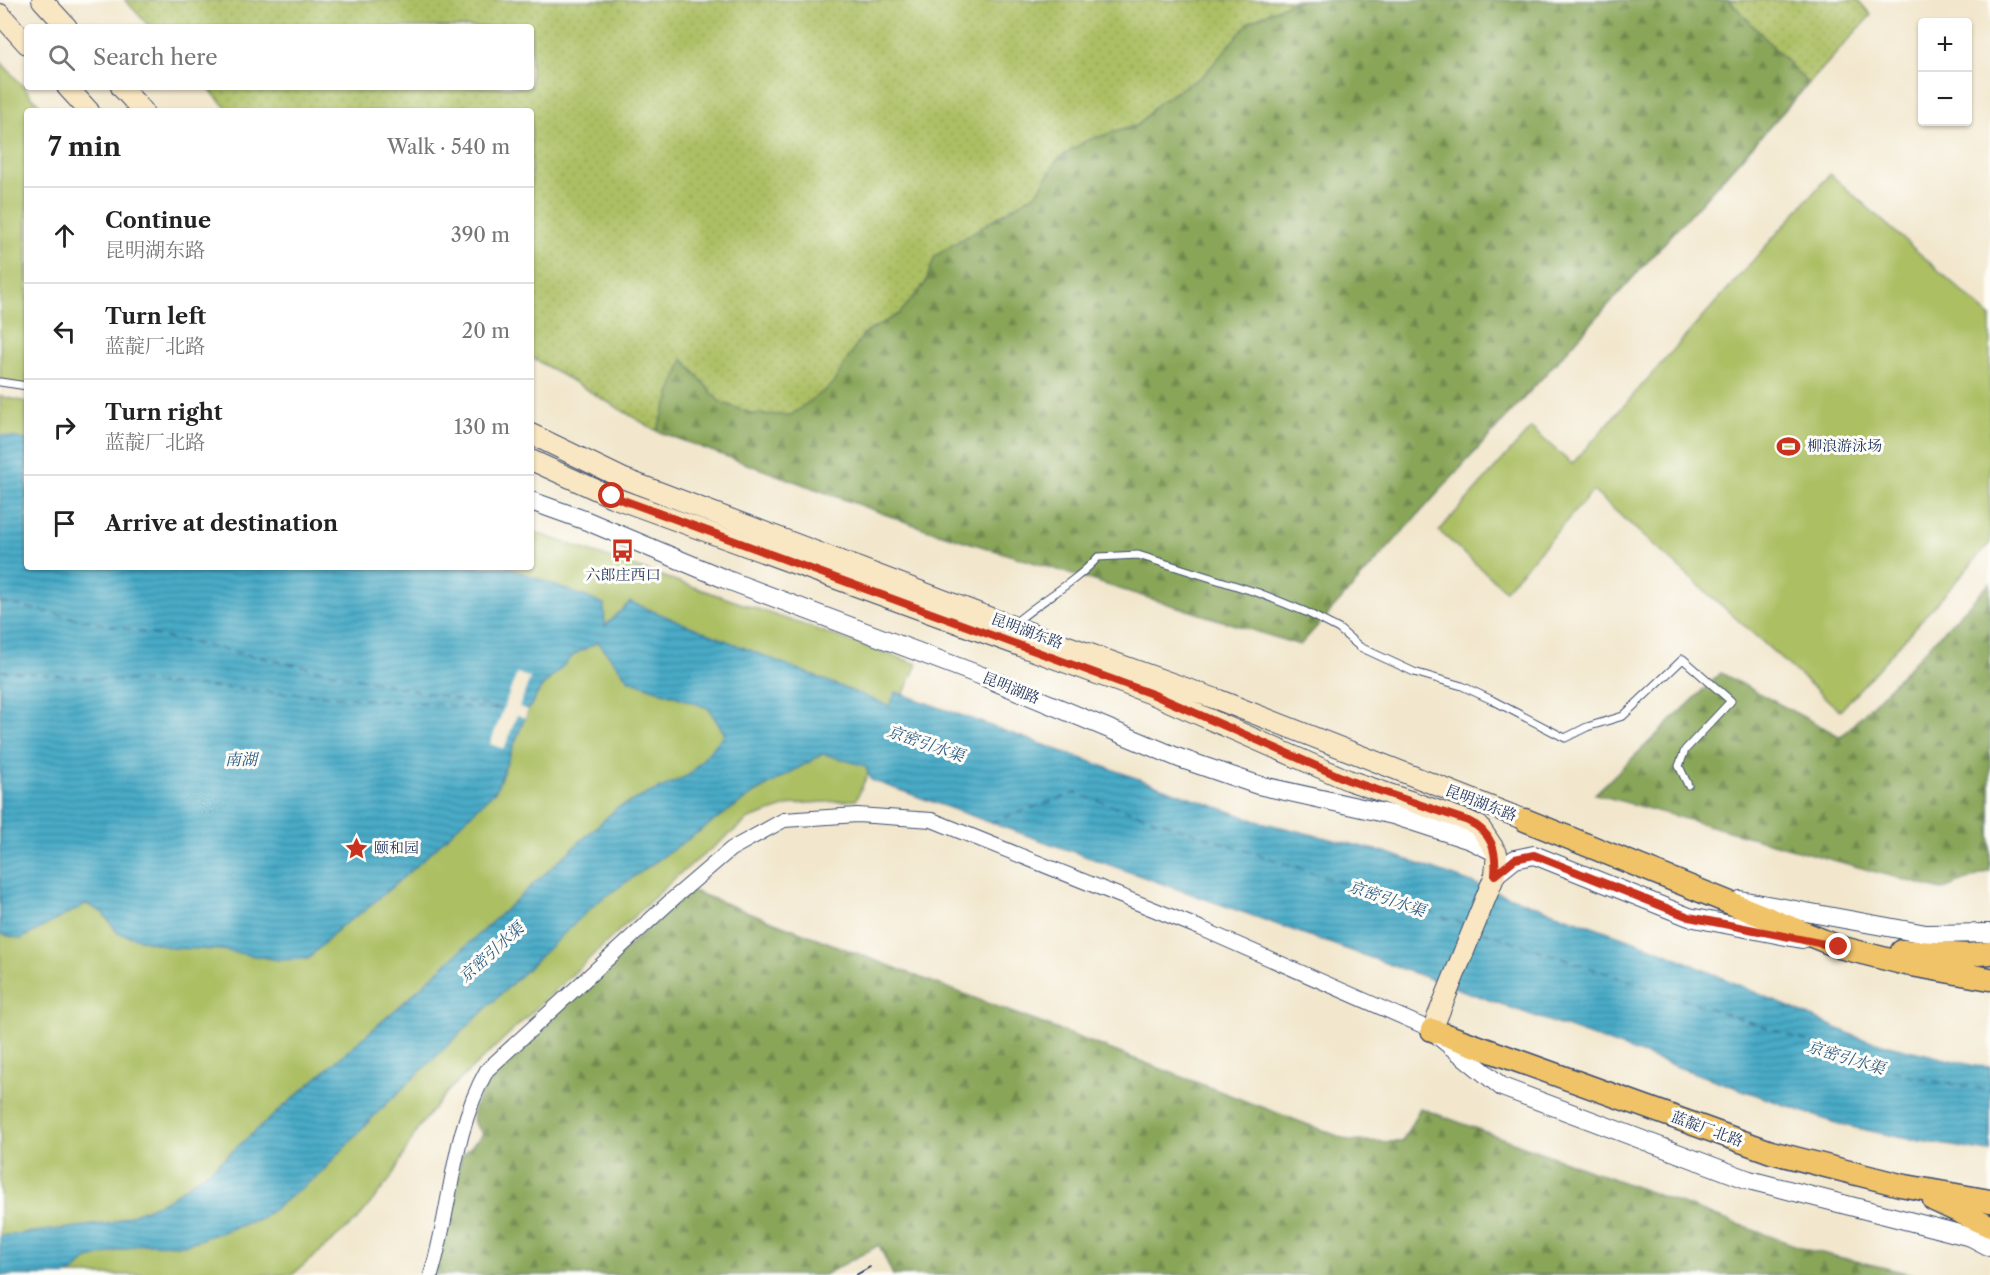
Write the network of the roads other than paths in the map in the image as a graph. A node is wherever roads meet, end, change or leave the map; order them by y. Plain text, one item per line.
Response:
1 (42, 0) edge
2 (0, 14) edge
3 (64, 24) edge
4 (24, 41) edge
5 (70, 90) edge
6 (124, 90) edge
7 (86, 108) edge
8 (140, 108) edge
9 (0, 382) edge
10 (24, 386) edge
11 (534, 435) edge
12 (534, 461) edge
13 (534, 502) edge
14 (1012, 626) junction
15 (1688, 785) dead end
16 (1525, 820) joint
17 (1497, 853) junction
18 (1495, 875) junction
19 (1702, 893) junction
20 (1990, 933) edge
21 (1839, 947) junction
22 (1990, 953) edge
23 (1990, 979) edge
24 (1432, 1030) junction
25 (1900, 1185) junction
26 (1990, 1201) edge
27 (1990, 1226) edge
28 (1990, 1247) edge
29 (431, 1275) edge

1 - 3 main road
2 - 4 main road
5 - 7 main road
6 - 8 main road
9 - 10 lane
11 - 14 main road, 昆明湖东路
12 - 17 main road, 昆明湖东路
13 - 17 street, 昆明湖路
14 - 15 lane
14 - 16 main road, 昆明湖东路
16 - 19 highway
17 - 18 main road
18 - 21 street
18 - 24 main road
19 - 20 street
19 - 21 highway
21 - 22 highway
21 - 23 highway
24 - 25 highway, 蓝靛厂北路
24 - 28 street
24 - 29 street
25 - 26 highway, 蓝靛厂北路
25 - 27 highway

